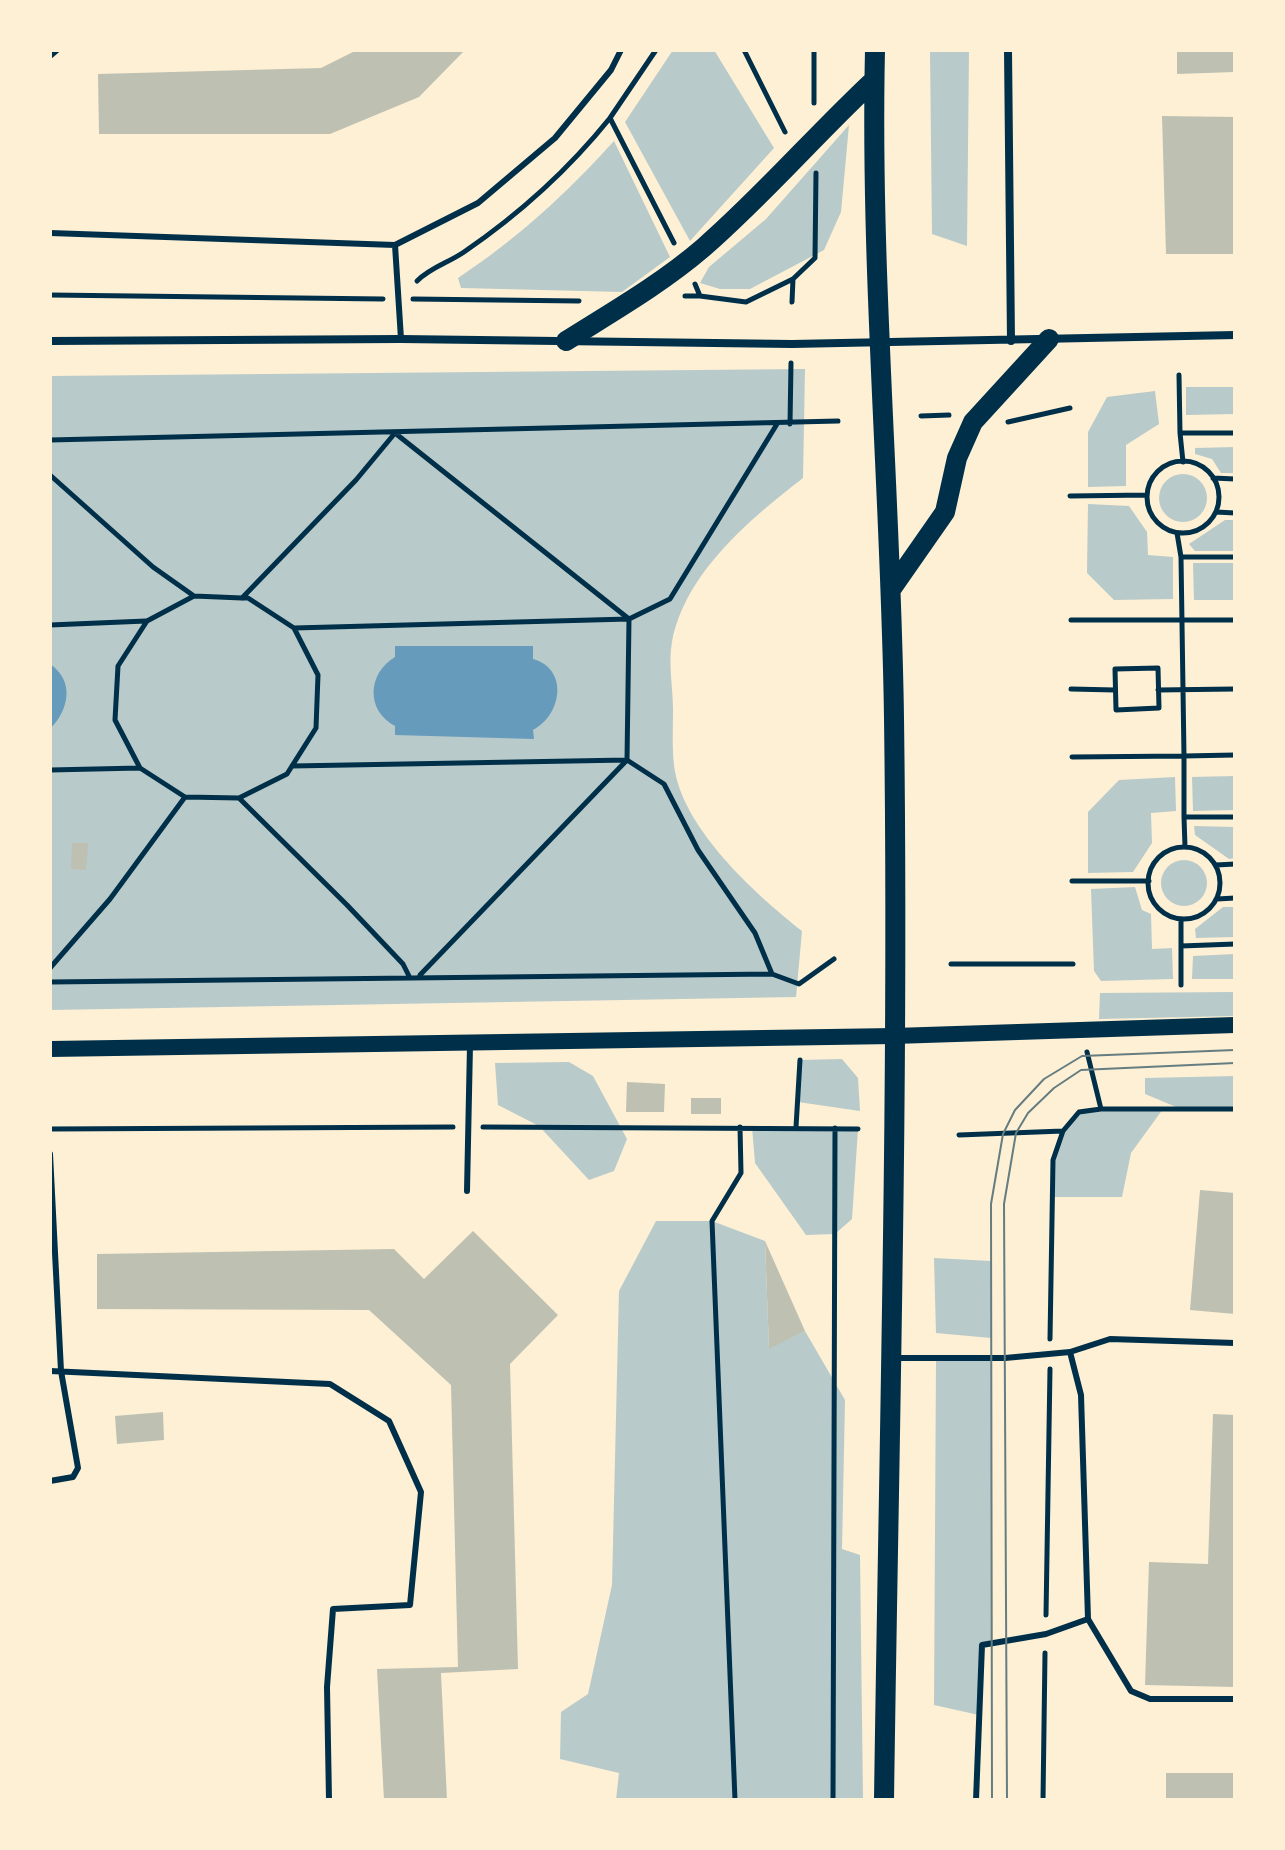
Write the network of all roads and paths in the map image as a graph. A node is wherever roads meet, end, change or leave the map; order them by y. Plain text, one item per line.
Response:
1 (57, 50) edge
2 (621, 50) edge
3 (656, 50) edge
4 (744, 50) edge
5 (875, 50) edge
6 (1008, 50) edge
7 (50, 56) edge
8 (874, 80) junction
9 (610, 118) junction
10 (796, 128) dead end
11 (50, 233) edge
12 (395, 245) junction
13 (684, 262) junction
14 (793, 279) dead end
15 (50, 295) edge
16 (677, 296) dead end
17 (700, 296) junction
18 (398, 299) junction
19 (581, 301) dead end
20 (1235, 335) edge
21 (401, 339) junction
22 (1049, 339) junction
23 (50, 341) edge
24 (566, 341) junction
25 (1011, 341) junction
26 (881, 343) junction
27 (791, 363) dead end
28 (1179, 375) dead end
29 (1070, 408) dead end
30 (958, 415) dead end
31 (921, 416) dead end
32 (838, 421) dead end
33 (1000, 423) dead end
34 (777, 424) junction
35 (790, 424) junction
36 (395, 433) junction
37 (1180, 433) junction
38 (1235, 433) edge
39 (50, 440) edge
40 (1183, 462) junction
41 (50, 475) edge
42 (1213, 478) junction
43 (1235, 479) edge
44 (1147, 495) junction
45 (1070, 496) dead end
46 (1215, 512) junction
47 (1235, 513) edge
48 (1177, 533) junction
49 (1181, 557) junction
50 (1235, 557) edge
51 (892, 588) junction
52 (194, 596) junction
53 (242, 598) junction
54 (629, 619) junction
55 (1071, 620) dead end
56 (1235, 620) edge
57 (147, 621) junction
58 (1181, 621) junction
59 (50, 625) edge
60 (294, 628) junction
61 (1071, 689) dead end
62 (1235, 689) edge
63 (1115, 690) junction
64 (1158, 690) junction
65 (1182, 690) junction
66 (1235, 755) edge
67 (1184, 756) junction
68 (1072, 757) dead end
69 (627, 760) junction
70 (292, 766) junction
71 (140, 768) junction
72 (50, 770) edge
73 (185, 797) junction
74 (239, 798) junction
75 (1184, 817) junction
76 (1235, 817) edge
77 (1185, 847) junction
78 (1235, 864) edge
79 (1215, 865) junction
80 (1072, 881) dead end
81 (1149, 881) junction
82 (1235, 898) edge
83 (1217, 899) junction
84 (1181, 919) junction
85 (1235, 944) edge
86 (1181, 946) junction
87 (834, 959) dead end
88 (951, 964) dead end
89 (1073, 964) dead end
90 (50, 968) edge
91 (772, 974) junction
92 (409, 976) junction
93 (420, 976) junction
94 (50, 982) edge
95 (1181, 985) dead end
96 (1235, 1025) edge
97 (894, 1036) junction
98 (470, 1041) junction
99 (1086, 1048) dead end
100 (50, 1049) edge
101 (800, 1060) dead end
102 (1101, 1109) dead end
103 (468, 1127) junction
104 (740, 1127) junction
105 (796, 1127) junction
106 (835, 1128) junction
107 (50, 1129) edge
108 (858, 1129) dead end
109 (1063, 1131) dead end
110 (959, 1135) dead end
111 (50, 1154) edge
112 (467, 1191) dead end
113 (1235, 1343) edge
114 (1070, 1352) junction
115 (890, 1357) junction
116 (50, 1371) edge
117 (61, 1371) junction
118 (50, 1481) edge
119 (1088, 1619) junction
120 (1235, 1699) edge
121 (329, 1800) edge
122 (735, 1800) edge
123 (833, 1800) edge
124 (884, 1800) edge
125 (976, 1800) edge

1 - 7 lane
2 - 12 lane
3 - 9 path
4 - 10 path
5 - 8 main road
6 - 25 street
8 - 13 main road
8 - 26 main road
9 - 13 path
9 - 18 path
11 - 12 lane
12 - 18 lane
13 - 17 path
13 - 24 main road
14 - 17 path
15 - 18 path
16 - 17 path
18 - 19 path
18 - 21 lane
20 - 22 street
21 - 23 street
21 - 24 street
22 - 25 street
22 - 51 main road
24 - 26 street
25 - 26 street
26 - 51 main road
27 - 35 path
28 - 37 path
29 - 33 path
30 - 31 path
32 - 35 path
34 - 35 path
34 - 36 path
34 - 54 path
36 - 39 path
36 - 53 path
36 - 54 path
37 - 38 path
37 - 40 path
40 - 42 path
40 - 44 path
41 - 52 path
42 - 43 path
42 - 46 path
44 - 45 path
44 - 48 path
46 - 47 path
46 - 48 path
48 - 49 path
49 - 50 path
49 - 58 path
51 - 97 main road
52 - 53 path
52 - 57 path
53 - 60 path
54 - 60 path
54 - 69 path
55 - 58 path
56 - 58 path
57 - 59 path
57 - 71 path
58 - 65 path
60 - 70 path
61 - 63 path
62 - 65 path
63 - 64 path
63 - 64 path
64 - 65 path
65 - 67 path
66 - 67 path
67 - 68 path
67 - 75 path
69 - 70 path
69 - 91 path
69 - 93 path
70 - 74 path
71 - 72 path
71 - 73 path
73 - 74 path
73 - 90 path
74 - 92 path
75 - 76 path
75 - 77 path
77 - 79 path
77 - 81 path
78 - 79 path
79 - 83 path
80 - 81 path
81 - 84 path
82 - 83 path
83 - 84 path
84 - 86 path
85 - 86 path
86 - 95 path
87 - 91 path
88 - 89 path
91 - 93 path
92 - 93 path
92 - 94 path
96 - 97 main road
97 - 98 main road
97 - 115 main road
98 - 100 main road
98 - 103 lane
99 - 102 path
101 - 105 path
103 - 104 path
103 - 107 path
103 - 112 lane
104 - 105 path
104 - 122 path
105 - 106 path
106 - 108 path
106 - 123 path
109 - 110 path
111 - 117 lane
113 - 114 lane
114 - 115 lane
114 - 119 lane
115 - 124 main road
116 - 117 lane
117 - 118 lane
117 - 121 lane
119 - 120 lane
119 - 125 lane

